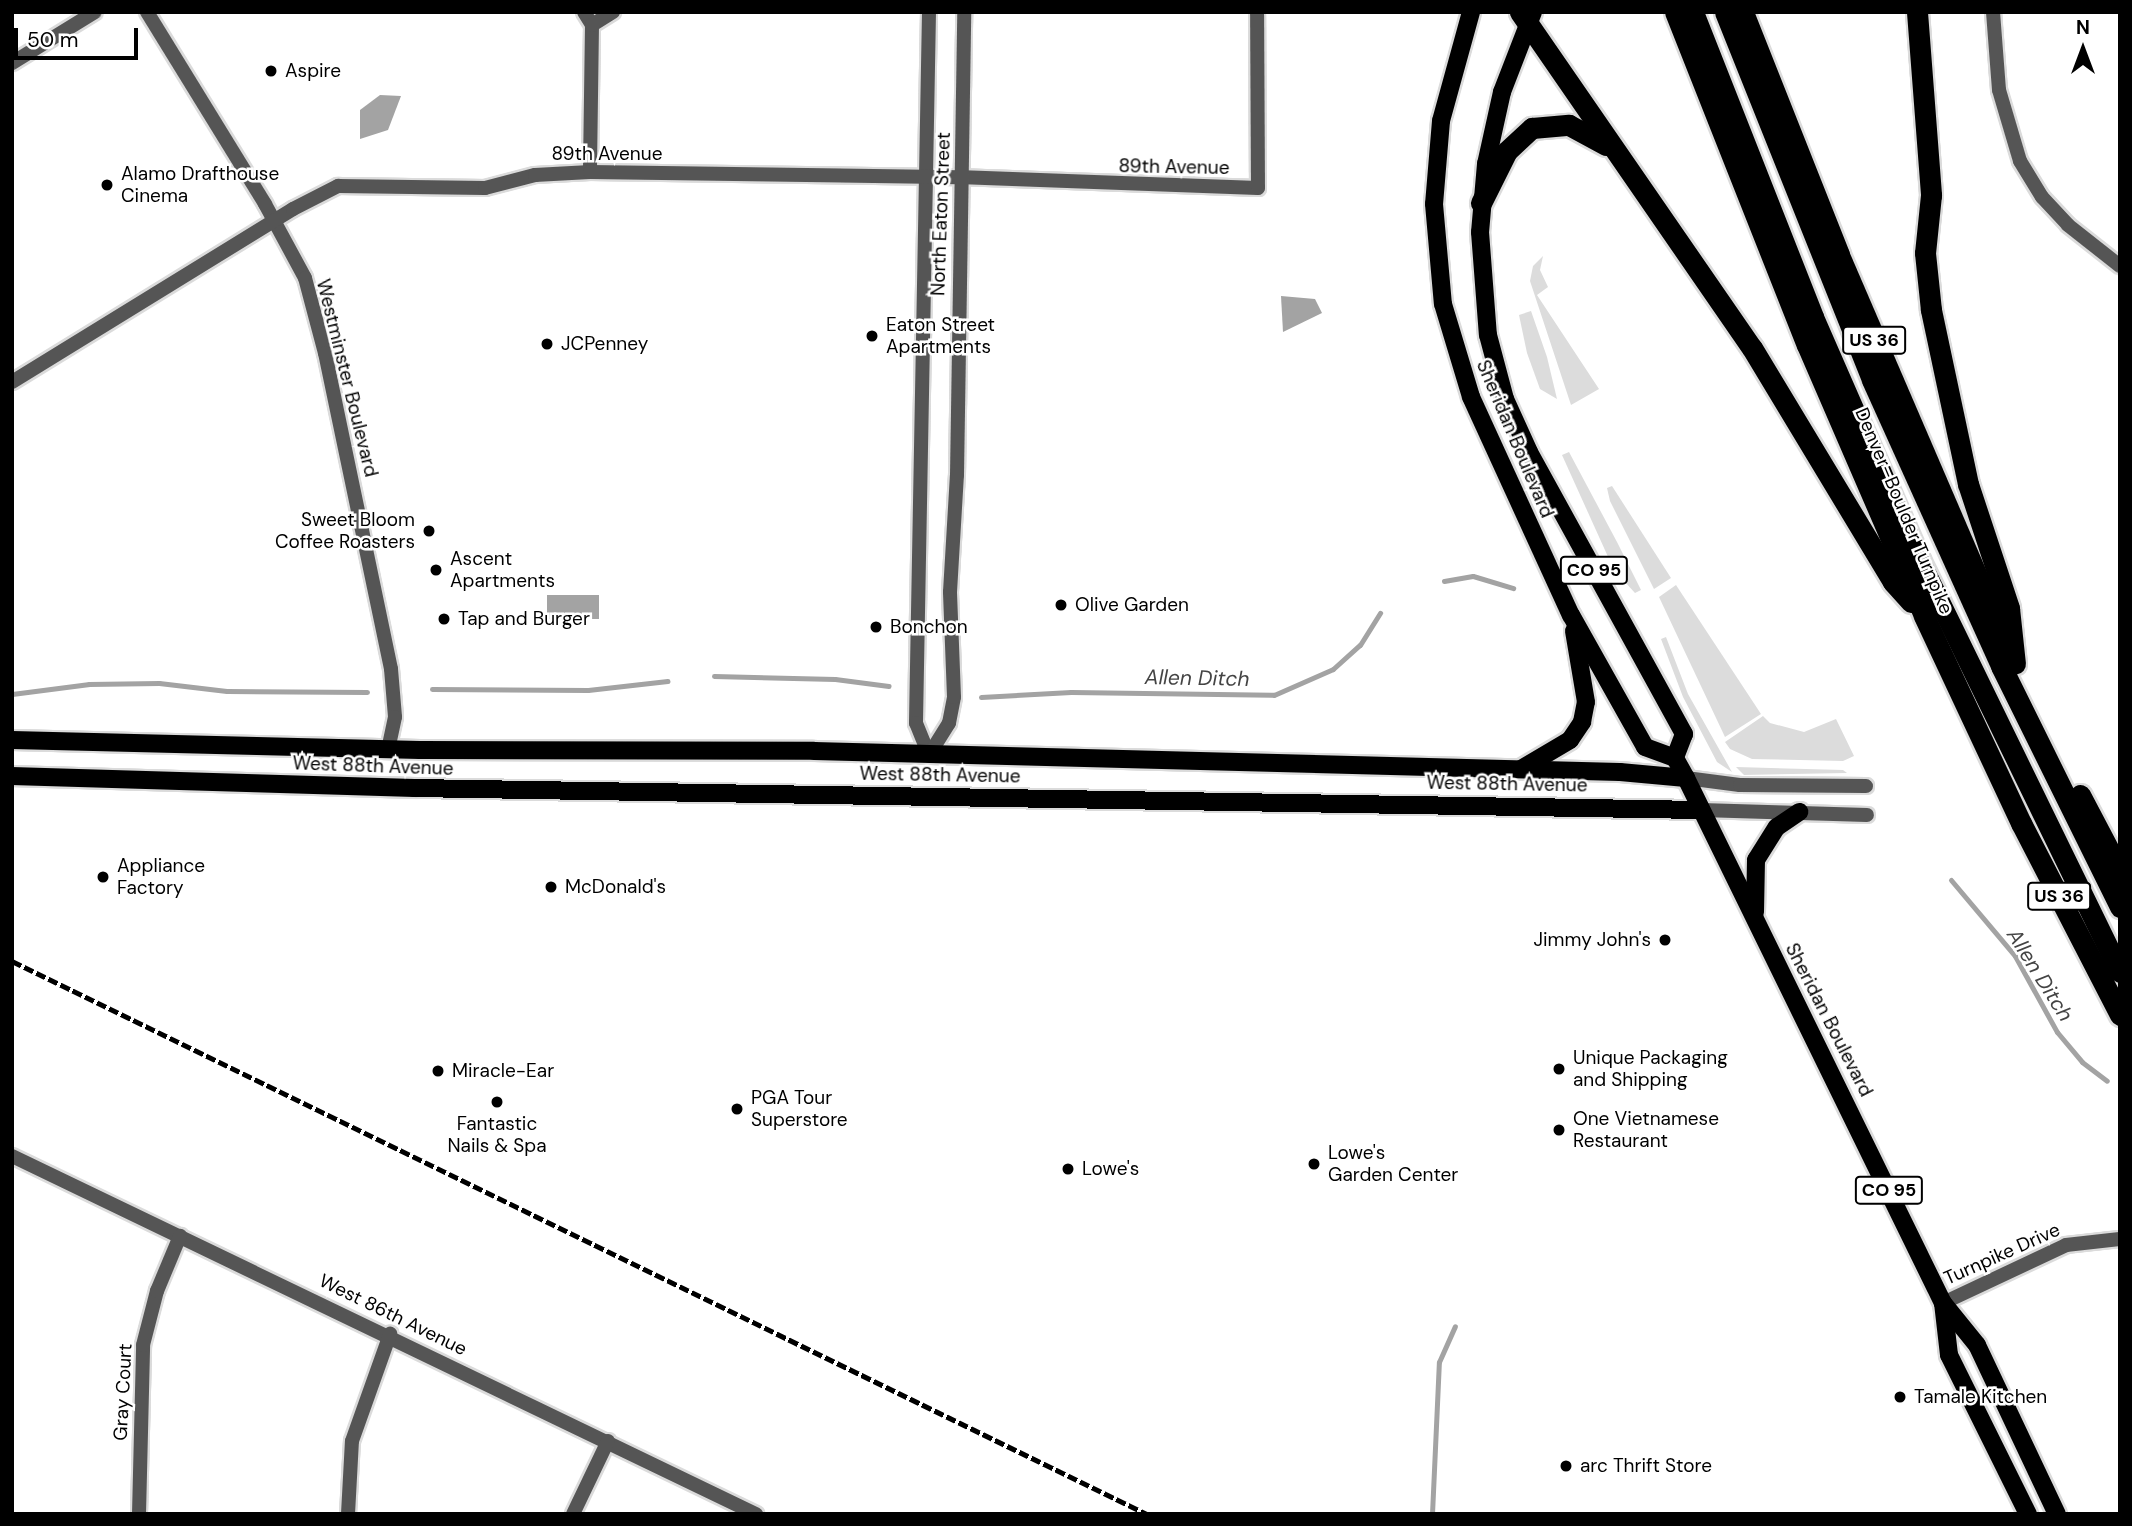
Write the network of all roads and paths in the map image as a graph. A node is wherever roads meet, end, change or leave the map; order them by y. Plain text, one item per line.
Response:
1 (95, 12) edge
2 (146, 12) edge
3 (613, 12) edge
4 (929, 12) edge
5 (964, 12) edge
6 (1257, 12) edge
7 (1471, 12) edge
8 (1675, 12) edge
9 (1693, 12) edge
10 (1725, 12) edge
11 (1743, 12) edge
12 (1917, 12) edge
13 (1993, 12) edge
14 (1527, 16) edge
15 (588, 18) edge
16 (12, 63) edge
17 (1620, 159) junction
18 (590, 172) junction
19 (923, 177) junction
20 (958, 177) junction
21 (1481, 203) junction
22 (275, 221) junction
23 (2120, 265) edge
24 (12, 382) edge
25 (1572, 615) junction
26 (1924, 616) junction
27 (2015, 663) junction
28 (12, 740) edge
29 (387, 749) junction
30 (929, 755) junction
31 (1675, 758) junction
32 (1518, 771) junction
33 (12, 776) edge
34 (1686, 778) junction
35 (1866, 786) dead end
36 (1701, 810) junction
37 (1800, 812) junction
38 (1867, 815) dead end
39 (2120, 872) edge
40 (2120, 906) edge
41 (1756, 922) junction
42 (2120, 972) edge
43 (2120, 1015) edge
44 (12, 1156) edge
45 (180, 1236) junction
46 (2120, 1239) edge
47 (1943, 1303) junction
48 (390, 1334) junction
49 (608, 1441) junction
50 (139, 1514) edge
51 (348, 1514) edge
52 (573, 1514) edge
53 (756, 1514) edge
54 (2028, 1514) edge
55 (2057, 1514) edge

1 - 16 street
2 - 22 street, Westminster Boulevard
3 - 15 street
4 - 19 street, North Eaton Street
5 - 20 street, North Eaton Street
6 - 20 street, 89th Avenue
7 - 25 main road, Sheridan Boulevard / CO 95
8 - 26 highway, Denver–Boulder Turnpike / US 36
9 - 42 highway
10 - 40 highway
11 - 27 highway, Denver–Boulder Turnpike / US 36
12 - 27 highway
13 - 23 street
14 - 17 highway
14 - 21 main road, Sheridan Boulevard / CO 95
15 - 18 street
17 - 21 highway
17 - 26 highway
18 - 19 street, 89th Avenue
18 - 22 street, 89th Avenue
19 - 20 street, 89th Avenue
19 - 30 street, North Eaton Street
20 - 30 street, North Eaton Street
21 - 31 main road, Sheridan Boulevard / CO 95
22 - 24 street, 89th Avenue
22 - 29 street, Westminster Boulevard
25 - 31 main road, Sheridan Boulevard / CO 95
25 - 32 main road
26 - 43 highway, Denver–Boulder Turnpike / US 36
27 - 39 highway, Denver–Boulder Turnpike / US 36
28 - 29 main road, West 88th Avenue
29 - 30 main road, West 88th Avenue
30 - 32 main road, West 88th Avenue
31 - 34 main road, Sheridan Boulevard / CO 95
32 - 34 main road, West 88th Avenue
33 - 36 main road, West 88th Avenue
34 - 35 street, West 88th Avenue
34 - 36 main road, Sheridan Boulevard / CO 95
36 - 37 street, West 88th Avenue
36 - 41 main road, Sheridan Boulevard / CO 95
37 - 38 street, West 88th Avenue
37 - 41 main road
41 - 47 main road, Sheridan Boulevard / CO 95
44 - 45 street, West 86th Avenue
45 - 48 street, West 86th Avenue
45 - 50 street, Gray Court
46 - 47 street, Turnpike Drive
47 - 54 main road, Sheridan Boulevard / CO 95
47 - 55 main road, Sheridan Boulevard / CO 95
48 - 49 street, West 86th Avenue
48 - 51 street
49 - 52 street
49 - 53 street, West 86th Avenue

